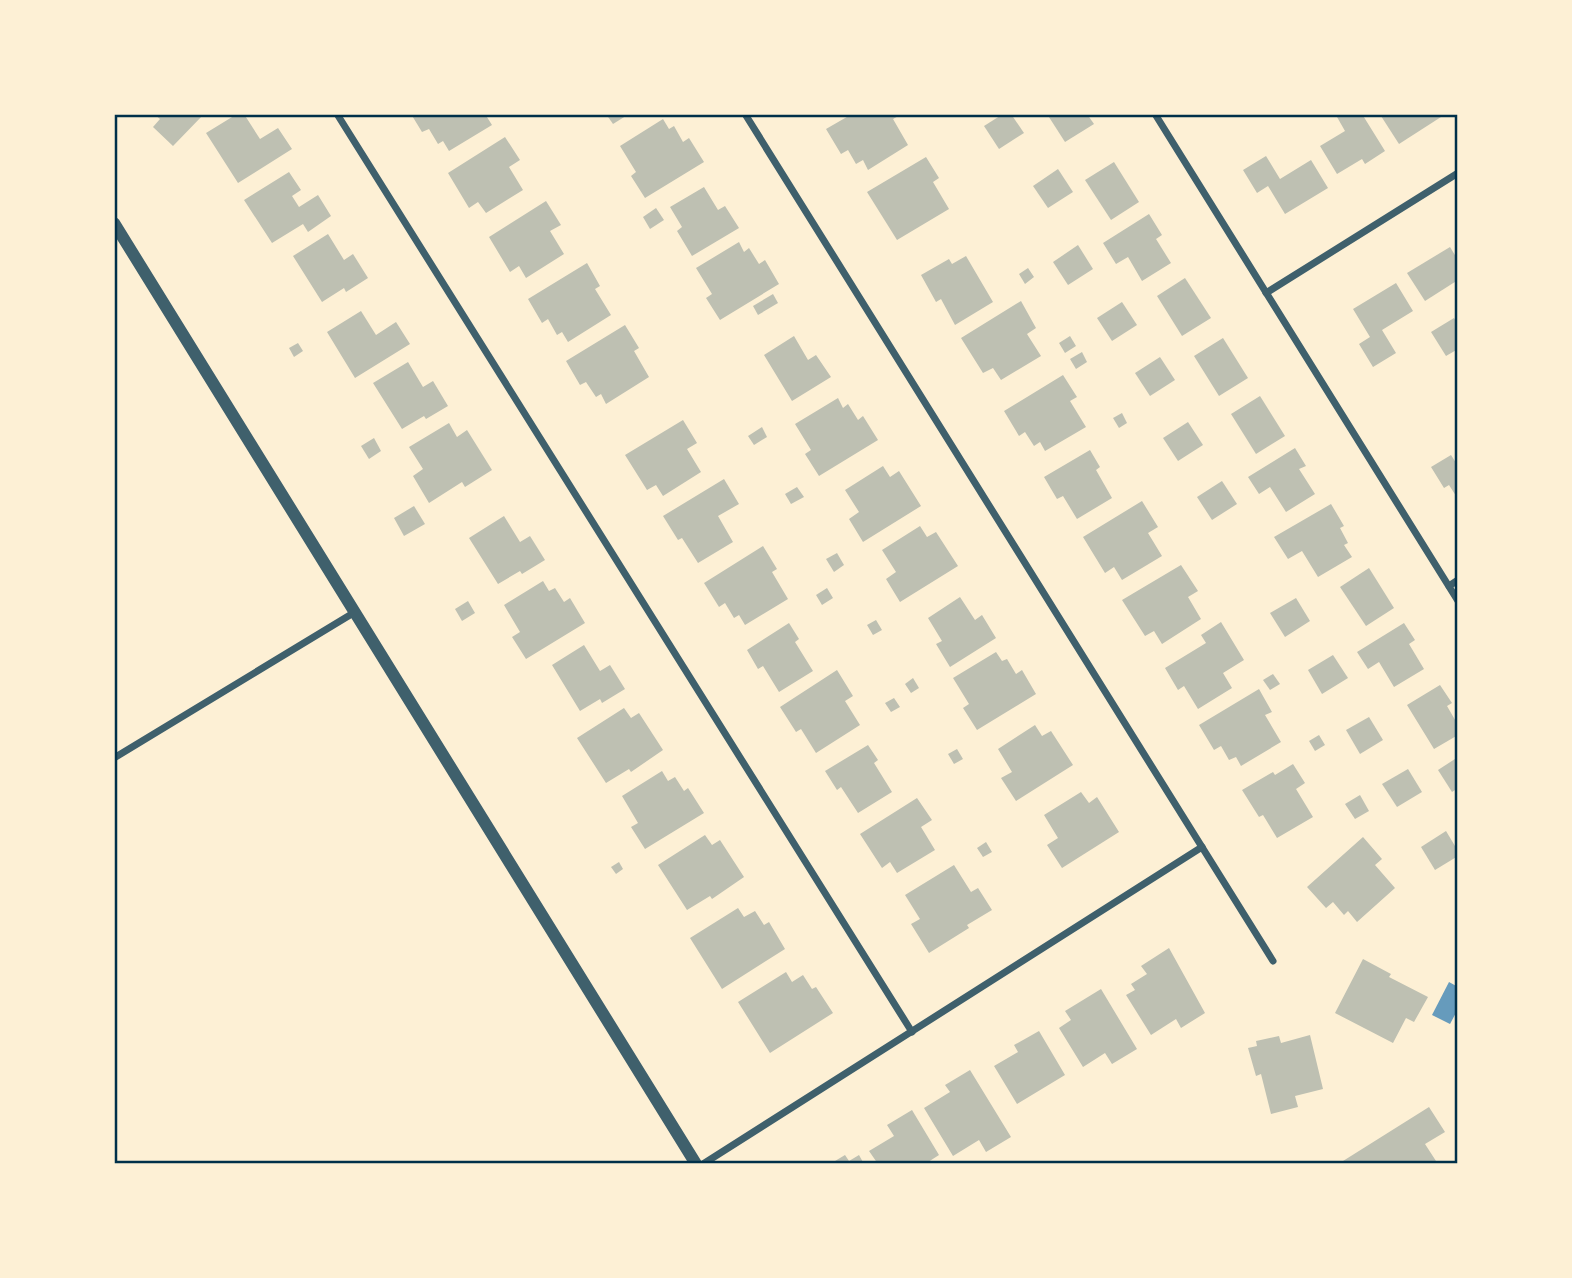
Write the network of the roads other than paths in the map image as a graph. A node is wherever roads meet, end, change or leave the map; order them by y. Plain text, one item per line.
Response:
1 (337, 114) edge
2 (745, 114) edge
3 (1155, 114) edge
4 (1458, 173) edge
5 (114, 223) edge
6 (1266, 293) junction
7 (1458, 580) edge
8 (1449, 586) junction
9 (1458, 601) edge
10 (355, 612) junction
11 (114, 758) edge
12 (1202, 847) junction
13 (1273, 961) dead end
14 (912, 1031) junction
15 (696, 1164) edge
16 (703, 1164) edge

1 - 14 street
2 - 12 street
3 - 6 street
4 - 6 street
5 - 10 street
6 - 8 street
7 - 8 street
8 - 9 street
10 - 11 street
10 - 15 street
12 - 13 street
12 - 14 street
14 - 16 street

